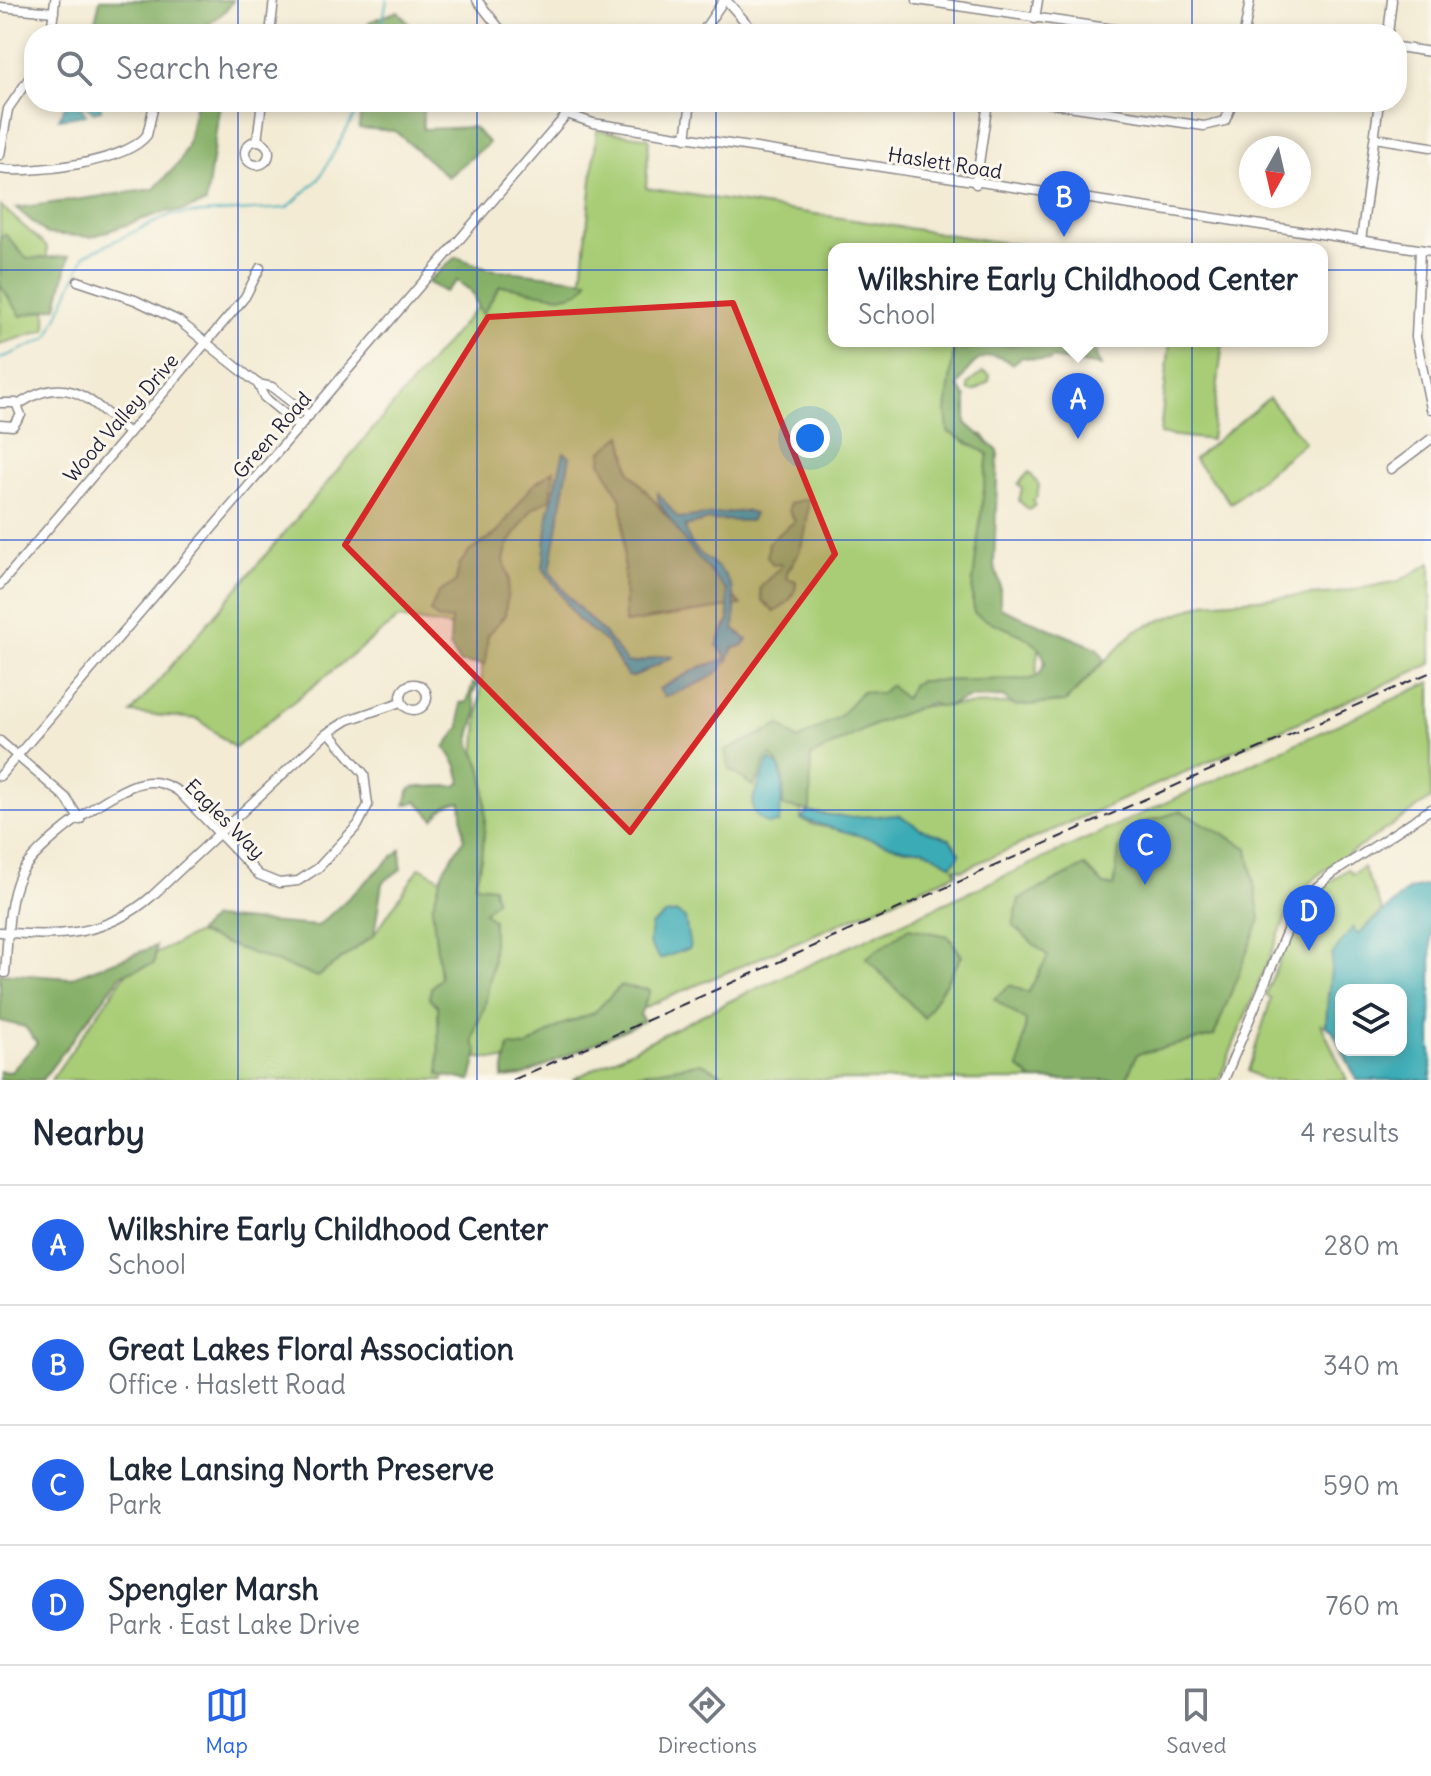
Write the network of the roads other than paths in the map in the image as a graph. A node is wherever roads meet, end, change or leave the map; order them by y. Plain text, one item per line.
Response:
1 (55, 0) edge
2 (274, 0) edge
3 (477, 0) edge
4 (725, 0) edge
5 (917, 0) edge
6 (1038, 0) edge
7 (1250, 0) edge
8 (1392, 0) edge
9 (0, 7) edge
10 (54, 12) junction
11 (1035, 19) junction
12 (52, 24) edge
13 (271, 24) edge
14 (496, 24) edge
15 (708, 24) edge
16 (747, 24) edge
17 (1073, 24) edge
18 (1246, 24) edge
19 (1389, 24) edge
20 (1407, 48) edge
21 (1431, 52) edge
22 (24, 86) edge
23 (151, 112) edge
24 (261, 112) edge
25 (690, 112) edge
26 (987, 112) edge
27 (1107, 112) edge
28 (1228, 112) edge
29 (1378, 112) edge
30 (567, 114) joint
31 (686, 138) junction
32 (1375, 138) junction
33 (257, 141) dead end
34 (1431, 147) edge
35 (0, 155) edge
36 (0, 169) edge
37 (976, 184) junction
38 (1361, 241) junction
39 (1420, 250) junction
40 (1431, 251) edge
41 (260, 268) dead end
42 (78, 281) dead end
43 (208, 341) junction
44 (258, 384) junction
45 (0, 403) edge
46 (18, 405) junction
47 (1431, 409) edge
48 (309, 416) junction
49 (0, 425) edge
50 (300, 427) junction
51 (129, 433) junction
52 (1431, 439) edge
53 (1391, 469) dead end
54 (0, 585) edge
55 (401, 702) dead end
56 (329, 732) junction
57 (0, 741) edge
58 (17, 756) junction
59 (0, 776) edge
60 (1431, 809) edge
61 (80, 820) junction
62 (219, 834) junction
63 (5, 932) edge
64 (5, 973) dead end
65 (1224, 1080) edge

1 - 10 street
2 - 13 street
3 - 14 street
4 - 15 street
4 - 16 street
5 - 11 street
6 - 11 street
7 - 18 street
8 - 19 street
9 - 10 street
10 - 12 street
11 - 17 street
20 - 21 street
22 - 35 street
23 - 36 street
24 - 33 street
25 - 31 street
26 - 37 street
27 - 28 street
29 - 32 street
30 - 31 street, Haslett Road
30 - 48 street, Green Road
31 - 37 street, Haslett Road
32 - 34 street
32 - 38 street
37 - 38 street, Haslett Road
38 - 39 street, Haslett Road
39 - 40 street, Haslett Road
39 - 47 street
41 - 43 street, Wood Valley Drive
42 - 43 street
43 - 44 street
43 - 51 street, Wood Valley Drive
44 - 48 street
44 - 50 street
45 - 46 street
46 - 49 street
46 - 51 street
48 - 50 street, Green Road
50 - 58 street, Green Road
51 - 54 street, Wood Valley Drive
52 - 53 street
55 - 56 street
56 - 62 street
56 - 62 street, Eagles Way
57 - 58 street
58 - 59 street, Green Road
58 - 61 street
60 - 65 street
61 - 62 street, Eagles Way
61 - 63 street, Eagles Way
62 - 63 street
63 - 64 street, Eagles Way

